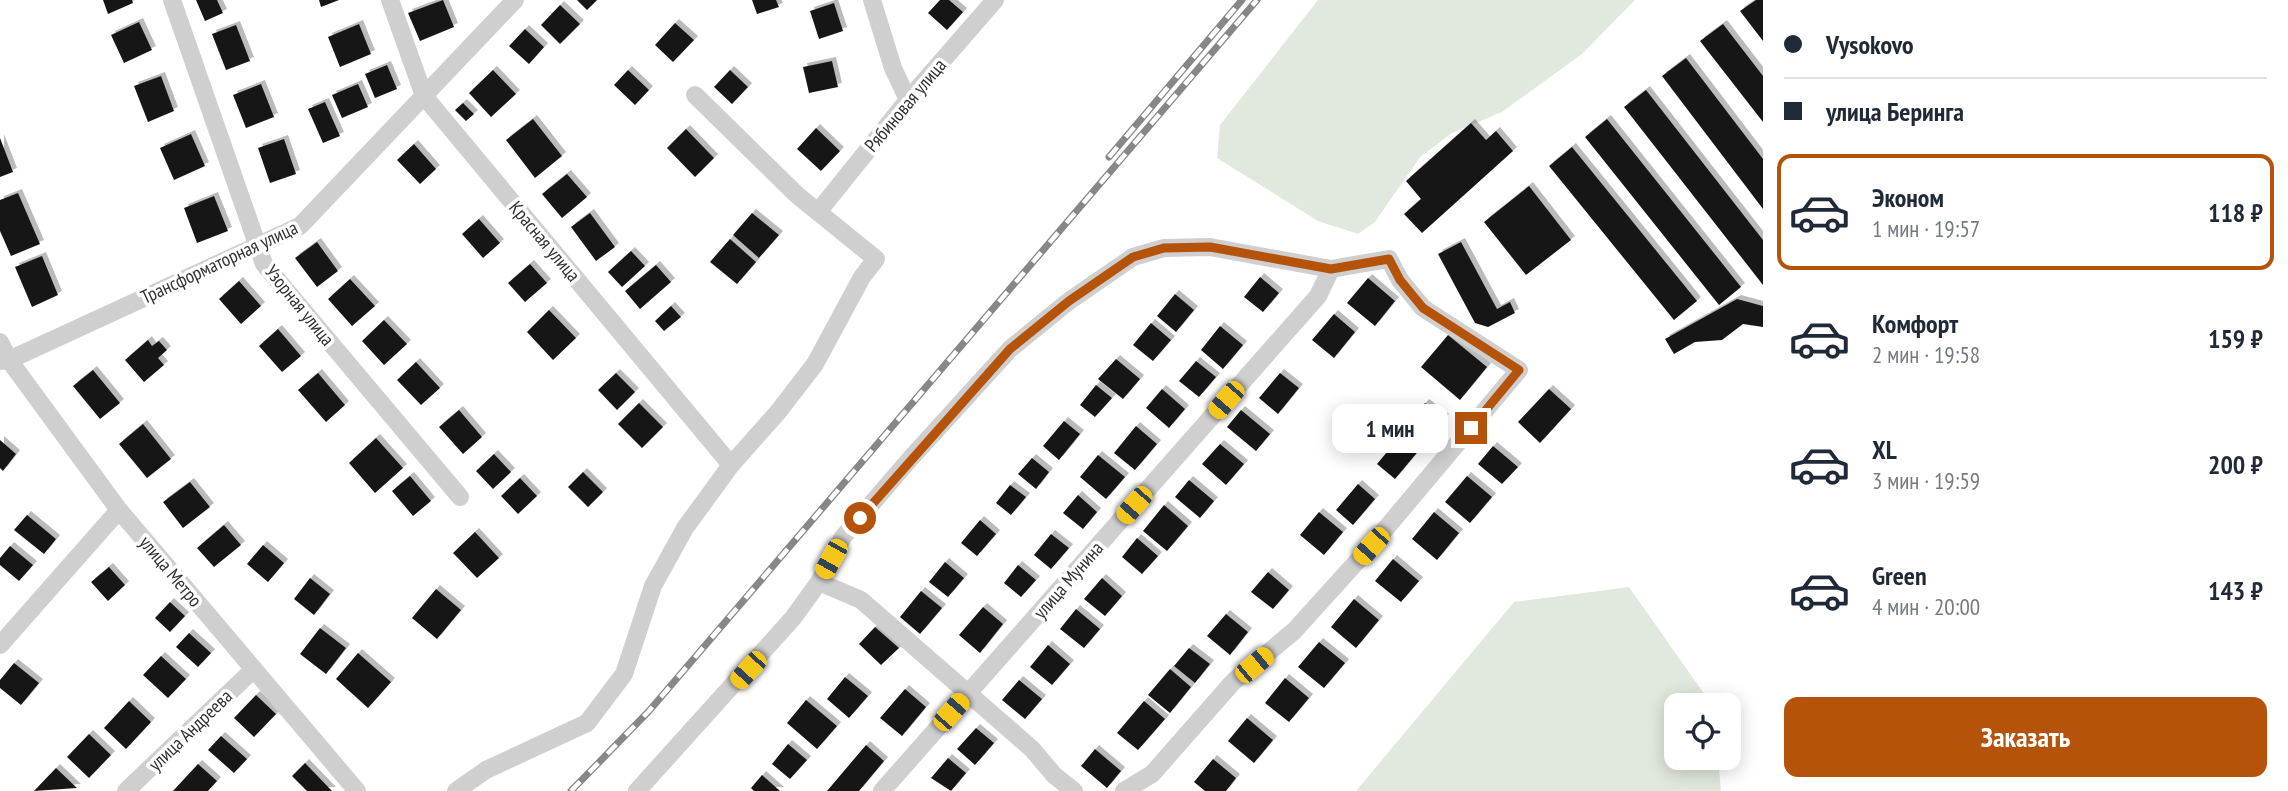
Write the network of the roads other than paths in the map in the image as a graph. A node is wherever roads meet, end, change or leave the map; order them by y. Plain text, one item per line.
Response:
1 (172, 0) edge
2 (390, 0) edge
3 (515, 0) edge
4 (872, 0) edge
5 (995, 0) edge
6 (695, 95) dead end
7 (424, 96) junction
8 (908, 100) junction
9 (818, 212) junction
10 (260, 244) junction
11 (1331, 269) junction
12 (0, 342) edge
13 (4, 360) edge
14 (731, 465) junction
15 (460, 497) dead end
16 (120, 510) junction
17 (819, 582) junction
18 (0, 645) edge
19 (254, 669) junction
20 (968, 693) junction
21 (126, 791) edge
22 (357, 791) edge
23 (456, 791) edge
24 (637, 791) edge
25 (881, 791) edge
26 (1073, 791) edge
27 (1125, 791) edge

1 - 10 street, Узорная улица
2 - 7 street, Красная улица
3 - 7 street, Трансформаторная улица
4 - 8 street
5 - 8 street, Рябиновая улица
6 - 9 street
7 - 10 street, Трансформаторная улица
7 - 14 street, Красная улица
8 - 9 street, Рябиновая улица
9 - 14 street
10 - 13 street, Трансформаторная улица
10 - 15 street, Узорная улица
11 - 17 street
11 - 20 street, улица Мунина
11 - 27 street
12 - 13 street, улица Метро
13 - 16 street, улица Метро
14 - 23 street
16 - 18 street
16 - 19 street, улица Метро
17 - 20 street
17 - 24 street
19 - 21 street, улица Андреева
19 - 22 street, улица Метро
20 - 25 street, улица Мунина
20 - 26 street

